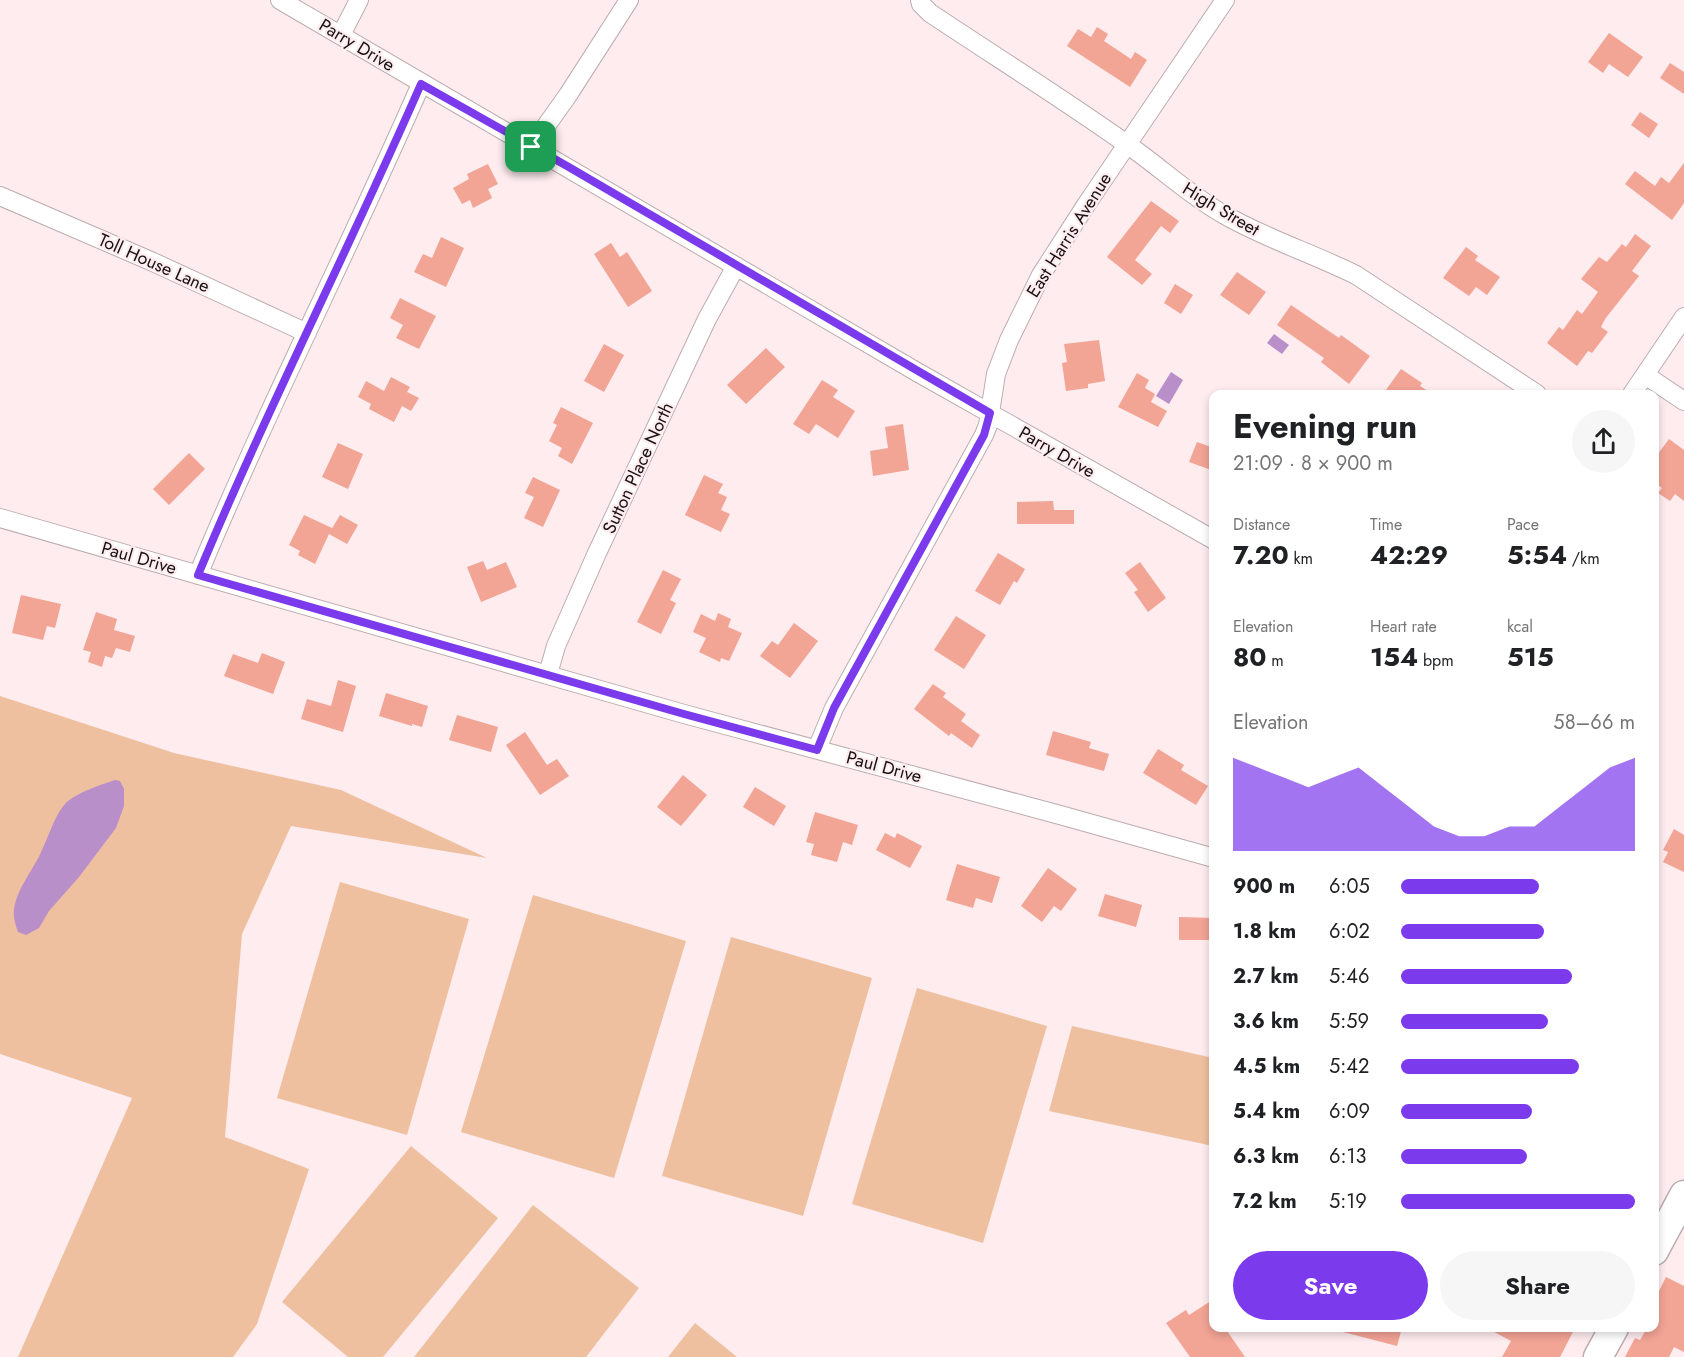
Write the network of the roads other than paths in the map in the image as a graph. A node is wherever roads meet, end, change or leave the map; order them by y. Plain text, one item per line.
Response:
1 (280, 0) edge
2 (359, 0) edge
3 (628, 0) edge
4 (920, 0) edge
5 (1224, 0) edge
6 (341, 35) junction
7 (421, 84) junction
8 (1127, 144) junction
9 (531, 147) junction
10 (0, 196) edge
11 (735, 266) junction
12 (1684, 316) edge
13 (307, 333) junction
14 (1645, 375) junction
15 (1531, 390) edge
16 (1635, 390) edge
17 (1684, 401) edge
18 (990, 413) junction
19 (0, 518) edge
20 (1209, 537) edge
21 (198, 575) junction
22 (548, 674) junction
23 (817, 750) junction
24 (1209, 857) edge
25 (1684, 1195) edge
26 (1659, 1242) edge
27 (1612, 1332) edge
28 (1598, 1357) edge

1 - 6 street, Parry Drive
2 - 6 street
3 - 9 street
4 - 8 street, High Street
5 - 8 street, East Harris Avenue
6 - 7 street, Parry Drive
7 - 9 street, Parry Drive
7 - 13 street
8 - 15 street, High Street
8 - 18 street, East Harris Avenue
9 - 11 street, Parry Drive
10 - 13 street, Toll House Lane
11 - 18 street, Parry Drive
11 - 22 street, Sutton Place North
12 - 14 street
13 - 21 street
14 - 16 street
14 - 17 street
18 - 20 street, Parry Drive
18 - 23 street, East Harris Avenue
19 - 21 street, Paul Drive
21 - 22 street, Paul Drive
22 - 23 street, Paul Drive
23 - 24 street, Paul Drive
25 - 26 main road
27 - 28 main road

